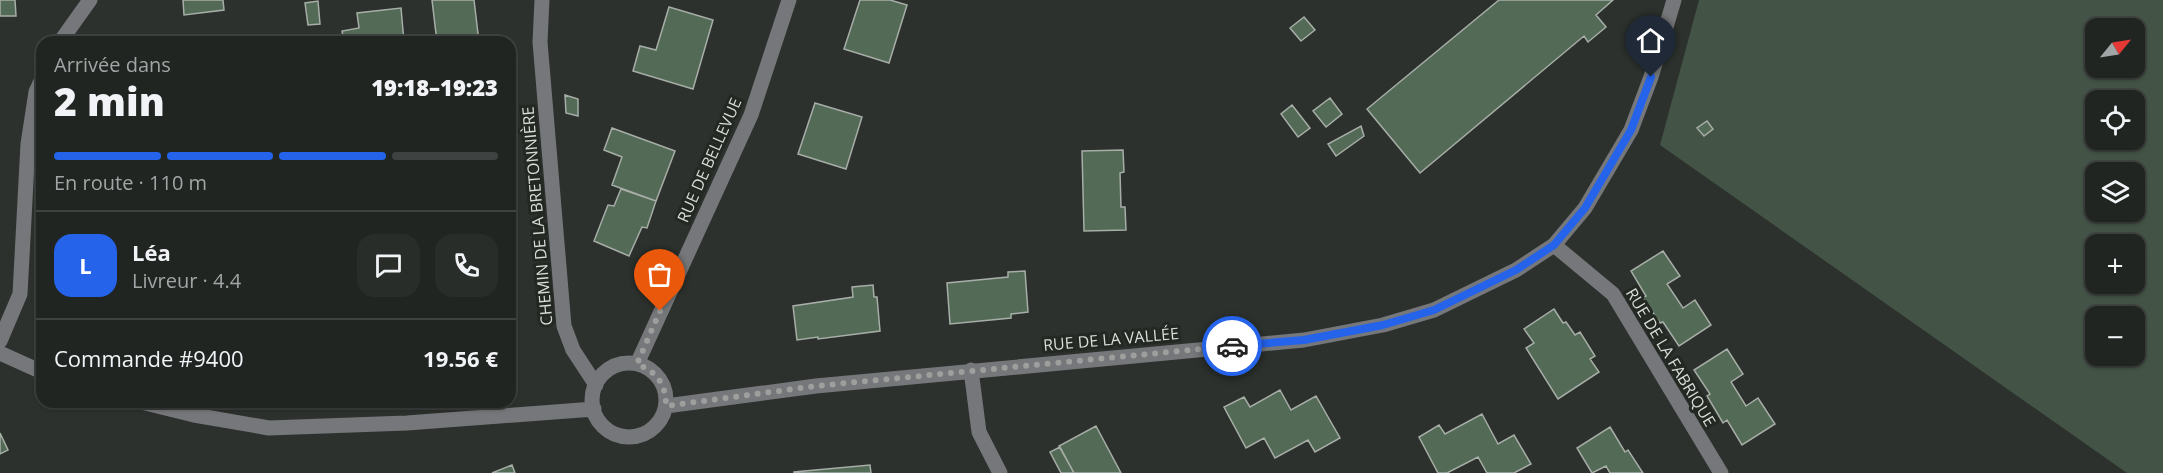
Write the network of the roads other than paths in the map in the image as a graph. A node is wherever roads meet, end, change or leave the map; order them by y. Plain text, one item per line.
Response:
1 (90, 0) edge
2 (542, 0) edge
3 (789, 0) edge
4 (1674, 0) edge
5 (64, 36) edge
6 (36, 92) edge
7 (1554, 245) junction
8 (0, 341) edge
9 (0, 353) edge
10 (637, 364) junction
11 (36, 369) edge
12 (971, 370) junction
13 (596, 385) junction
14 (666, 406) junction
15 (194, 409) edge
16 (594, 409) junction
17 (1000, 473) edge
18 (1721, 473) edge

1 - 5 street
2 - 13 street, CHEMIN DE LA BRETONNIÈRE
3 - 10 street, RUE DE BELLEVUE
4 - 7 street, RUE DE LA VALLÉE
6 - 8 street
7 - 12 street, RUE DE LA VALLÉE
7 - 18 street, RUE DE LA FABRIQUE
9 - 11 street
10 - 13 street
10 - 14 street
12 - 14 street, RUE DE LA VALLÉE
12 - 17 street
13 - 16 street
14 - 16 street
15 - 16 street

